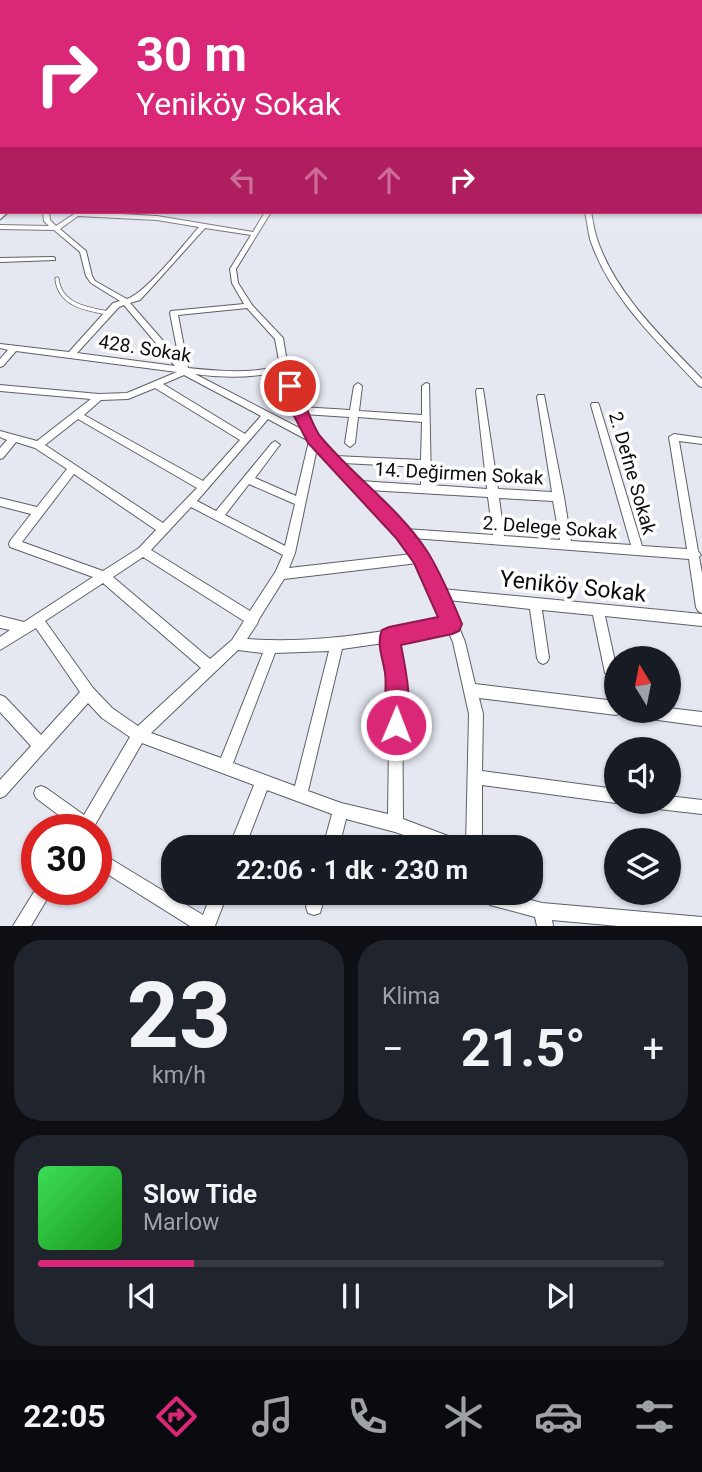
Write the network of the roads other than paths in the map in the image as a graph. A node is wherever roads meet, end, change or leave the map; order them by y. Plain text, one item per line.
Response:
1 (46, 214) edge
2 (77, 214) edge
3 (104, 214) edge
4 (194, 214) edge
5 (267, 214) edge
6 (588, 214) edge
7 (188, 223) junction
8 (203, 226) junction
9 (0, 227) edge
10 (57, 228) junction
11 (254, 234) junction
12 (53, 259) dead end
13 (0, 260) edge
14 (57, 279) dead end
15 (125, 301) junction
16 (249, 306) junction
17 (108, 313) junction
18 (0, 346) edge
19 (15, 347) junction
20 (73, 353) junction
21 (0, 364) edge
22 (285, 368) junction
23 (185, 372) junction
24 (156, 384) junction
25 (702, 384) edge
26 (358, 386) dead end
27 (426, 386) dead end
28 (0, 388) edge
29 (480, 391) dead end
30 (99, 397) junction
31 (541, 397) dead end
32 (595, 405) dead end
33 (298, 410) junction
34 (354, 414) junction
35 (78, 415) junction
36 (267, 415) junction
37 (426, 419) junction
38 (0, 434) edge
39 (14, 438) junction
40 (245, 439) junction
41 (314, 439) junction
42 (702, 441) edge
43 (349, 443) dead end
44 (38, 445) junction
45 (275, 445) dead end
46 (0, 455) edge
47 (330, 459) junction
48 (426, 464) junction
49 (74, 468) junction
50 (248, 479) junction
51 (357, 485) junction
52 (204, 487) junction
53 (426, 489) junction
54 (494, 493) junction
55 (559, 497) junction
56 (0, 502) edge
57 (190, 502) junction
58 (300, 502) junction
59 (38, 512) junction
60 (218, 516) junction
61 (164, 529) junction
62 (402, 533) junction
63 (499, 540) junction
64 (566, 546) junction
65 (143, 551) junction
66 (638, 551) junction
67 (289, 553) junction
68 (695, 555) junction
69 (421, 558) junction
70 (281, 574) junction
71 (103, 576) junction
72 (439, 594) junction
73 (535, 603) junction
74 (702, 607) edge
75 (598, 610) junction
76 (253, 620) junction
77 (702, 620) edge
78 (0, 622) edge
79 (32, 624) junction
80 (452, 624) junction
81 (389, 637) junction
82 (337, 643) junction
83 (0, 644) edge
84 (236, 644) junction
85 (605, 646) edge
86 (271, 648) junction
87 (543, 658) dead end
88 (211, 668) junction
89 (471, 690) junction
90 (88, 693) junction
91 (0, 702) edge
92 (604, 707) edge
93 (681, 716) edge
94 (702, 719) edge
95 (139, 735) junction
96 (40, 745) junction
97 (225, 766) junction
98 (474, 777) junction
99 (263, 780) junction
100 (0, 791) edge
101 (41, 793) dead end
102 (604, 794) edge
103 (300, 795) junction
104 (681, 805) edge
105 (702, 807) edge
106 (341, 810) junction
107 (68, 814) edge
108 (92, 814) edge
109 (395, 824) junction
110 (242, 835) edge
111 (334, 835) edge
112 (426, 835) edge
113 (474, 835) edge
114 (112, 868) edge
115 (35, 905) edge
116 (215, 905) edge
117 (511, 905) edge
118 (543, 918) edge
119 (702, 925) edge
120 (21, 926) edge
121 (206, 926) edge

1 - 10 street
2 - 10 street
3 - 7 street
4 - 7 street
5 - 11 street
6 - 25 street
7 - 8 street
8 - 11 street
8 - 15 street
9 - 10 street
10 - 15 street
11 - 16 street
12 - 13 street
14 - 17 lane
15 - 17 street
15 - 23 street
16 - 22 street
16 - 23 street
17 - 20 street
18 - 19 street, 428. Sokak
19 - 20 street, 428. Sokak
19 - 21 street
20 - 23 street, 428. Sokak
22 - 23 street, 428. Sokak
22 - 33 street
23 - 24 street
23 - 36 street
24 - 30 street
24 - 40 street
26 - 34 street
27 - 37 street
28 - 30 street
29 - 54 street
30 - 35 street
31 - 55 street
32 - 66 street, 2. Defne Sokak
33 - 34 street
33 - 41 street
34 - 37 street
34 - 43 street
35 - 44 street
35 - 52 street
36 - 40 street
36 - 41 street
37 - 48 street
38 - 39 street
39 - 44 street
39 - 46 street
40 - 52 street
41 - 47 street
41 - 58 street
42 - 68 street
44 - 49 street
45 - 50 street
47 - 48 street
47 - 51 street
48 - 53 street
49 - 59 street
49 - 61 street
50 - 58 street
50 - 60 street
51 - 53 street, 14. Değirmen Sokak
51 - 62 street
52 - 57 street
53 - 54 street, 14. Değirmen Sokak
54 - 55 street, 14. Değirmen Sokak
54 - 63 street
55 - 64 street
56 - 59 street
57 - 60 street
57 - 61 street
58 - 67 street
59 - 71 street
60 - 67 street
61 - 65 street
62 - 63 street, 2. Delege Sokak
62 - 69 street
63 - 64 street, 2. Delege Sokak
64 - 66 street, 2. Delege Sokak
65 - 71 street
65 - 76 street
66 - 68 street, 2. Delege Sokak
67 - 70 street
68 - 74 street
69 - 70 street
69 - 72 street
70 - 76 street
71 - 79 street
71 - 88 street
72 - 73 street, Yeniköy Sokak
72 - 80 street
73 - 75 street, Yeniköy Sokak
73 - 87 street
75 - 77 street, Yeniköy Sokak
75 - 85 street
76 - 84 street
78 - 79 street
79 - 83 street
79 - 90 street
80 - 81 street
80 - 89 street
81 - 82 street
81 - 109 street
82 - 86 street
82 - 103 street
84 - 86 street
84 - 88 street
86 - 97 street
88 - 95 street
89 - 92 street
89 - 98 street
90 - 95 street
90 - 96 street
91 - 96 street
93 - 94 street
95 - 97 street
95 - 108 street
96 - 100 street
97 - 99 street
98 - 102 street
98 - 113 street
99 - 103 street
99 - 110 street
101 - 107 street
103 - 106 street
104 - 105 street
106 - 109 street
106 - 111 street
109 - 112 street
114 - 121 street
115 - 120 street
116 - 121 street
117 - 118 street
118 - 119 street

